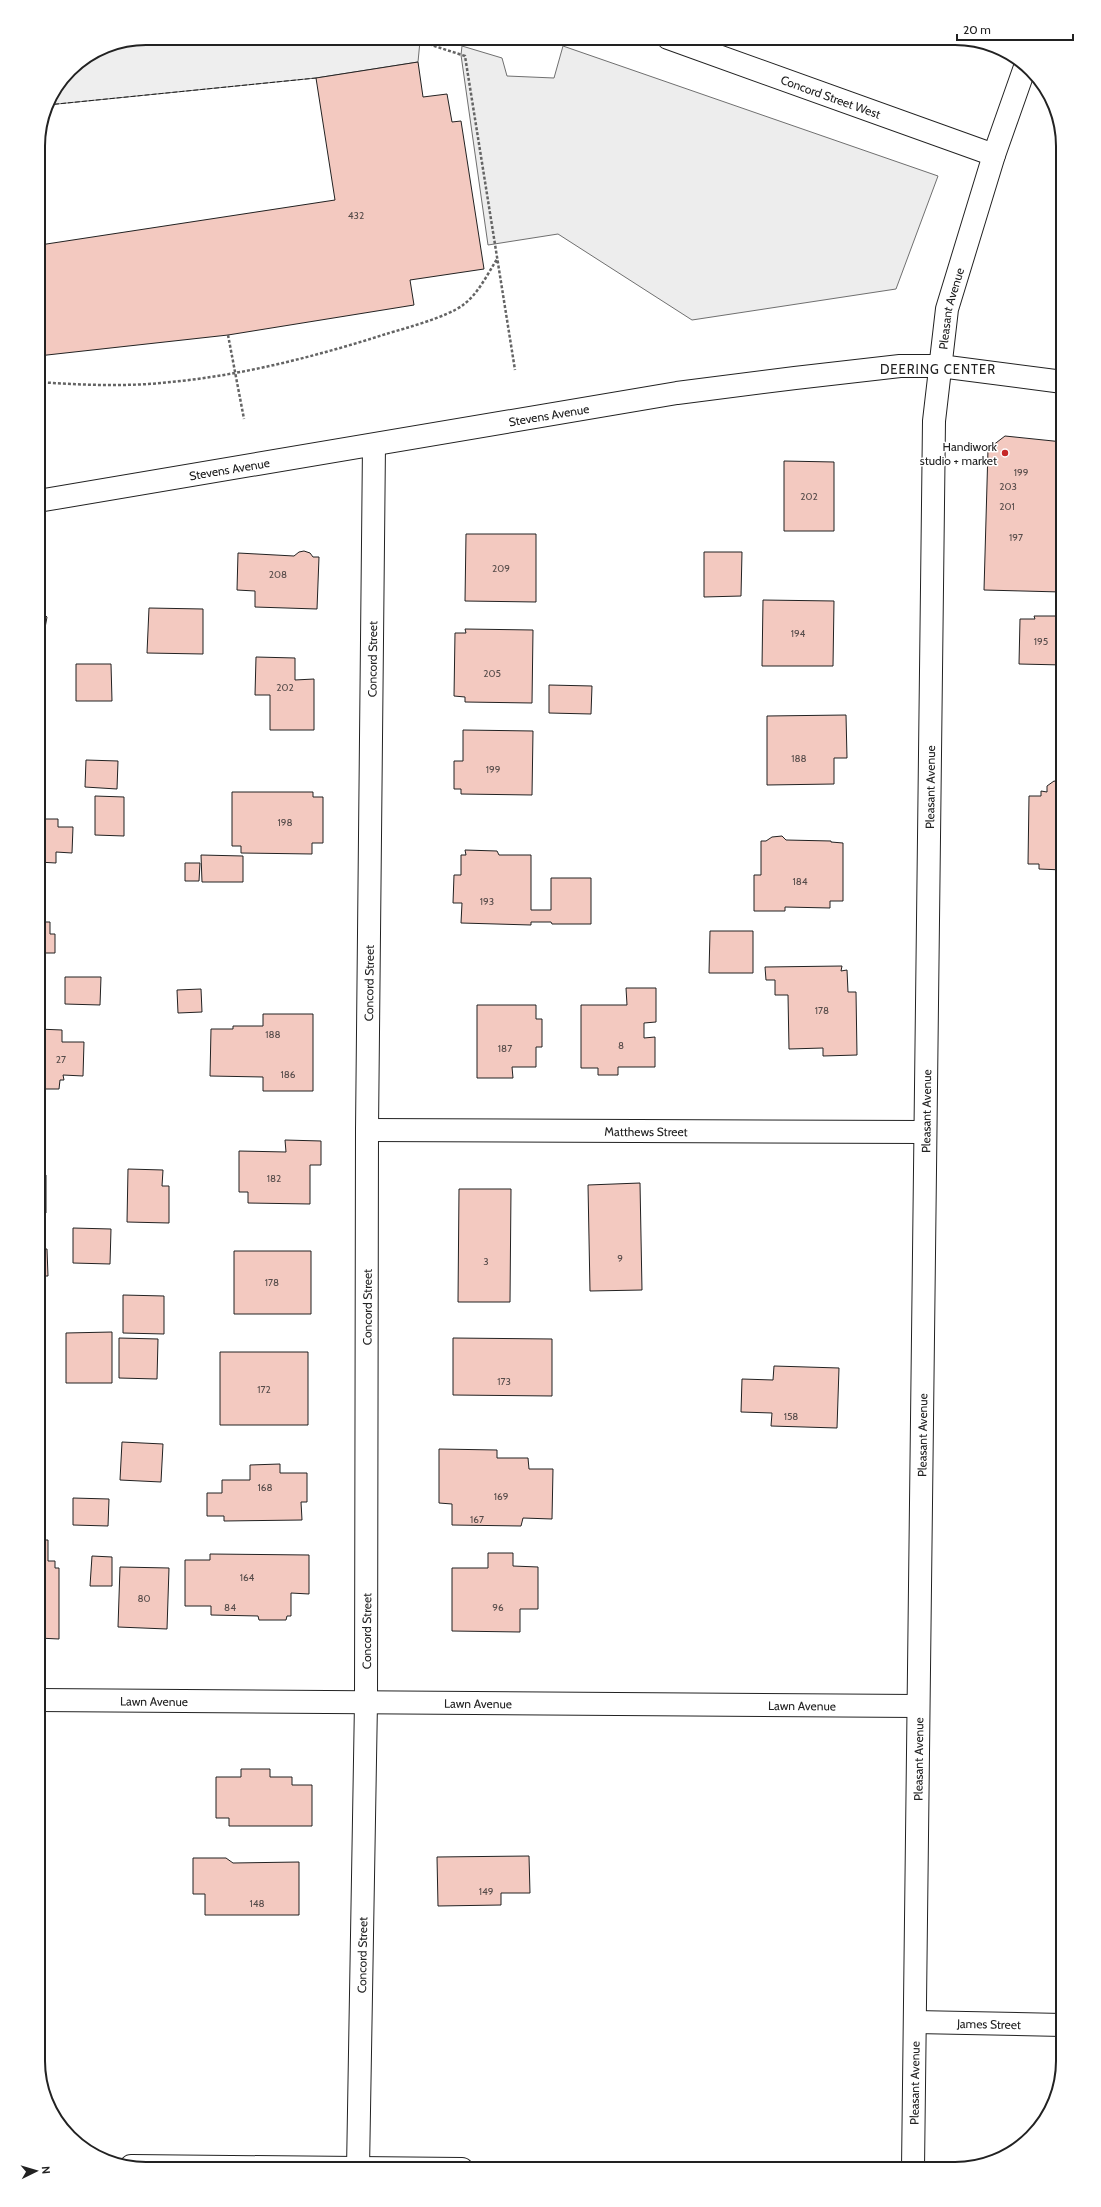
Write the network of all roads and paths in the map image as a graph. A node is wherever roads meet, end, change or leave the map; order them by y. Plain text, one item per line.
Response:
1 (431, 45) edge
2 (688, 45) edge
3 (1024, 72) edge
4 (994, 155) junction
5 (496, 259) junction
6 (228, 335) dead end
7 (940, 366) junction
8 (515, 370) dead end
9 (235, 373) junction
10 (1056, 381) edge
11 (45, 382) edge
12 (244, 419) dead end
13 (374, 445) junction
14 (45, 500) edge
15 (367, 1130) junction
16 (924, 1132) junction
17 (45, 1700) edge
18 (366, 1702) junction
19 (918, 1706) junction
20 (915, 2022) junction
21 (1056, 2025) edge
22 (358, 2162) edge
23 (913, 2162) edge

1 - 5 path
2 - 4 street, Concord Street West
3 - 4 street, Pleasant Avenue
4 - 7 street, Pleasant Avenue
5 - 8 path
5 - 9 path
6 - 9 path
7 - 10 street, Stevens Avenue
7 - 13 street, Stevens Avenue
7 - 16 street, Pleasant Avenue
9 - 11 path
9 - 12 path
13 - 14 street, Stevens Avenue
13 - 15 street, Concord Street
15 - 16 street, Matthews Street
15 - 18 street, Concord Street
16 - 19 street, Pleasant Avenue
17 - 18 street, Lawn Avenue
18 - 19 street, Lawn Avenue
18 - 22 street, Concord Street
19 - 20 street, Pleasant Avenue
20 - 21 street, James Street
20 - 23 street, Pleasant Avenue

